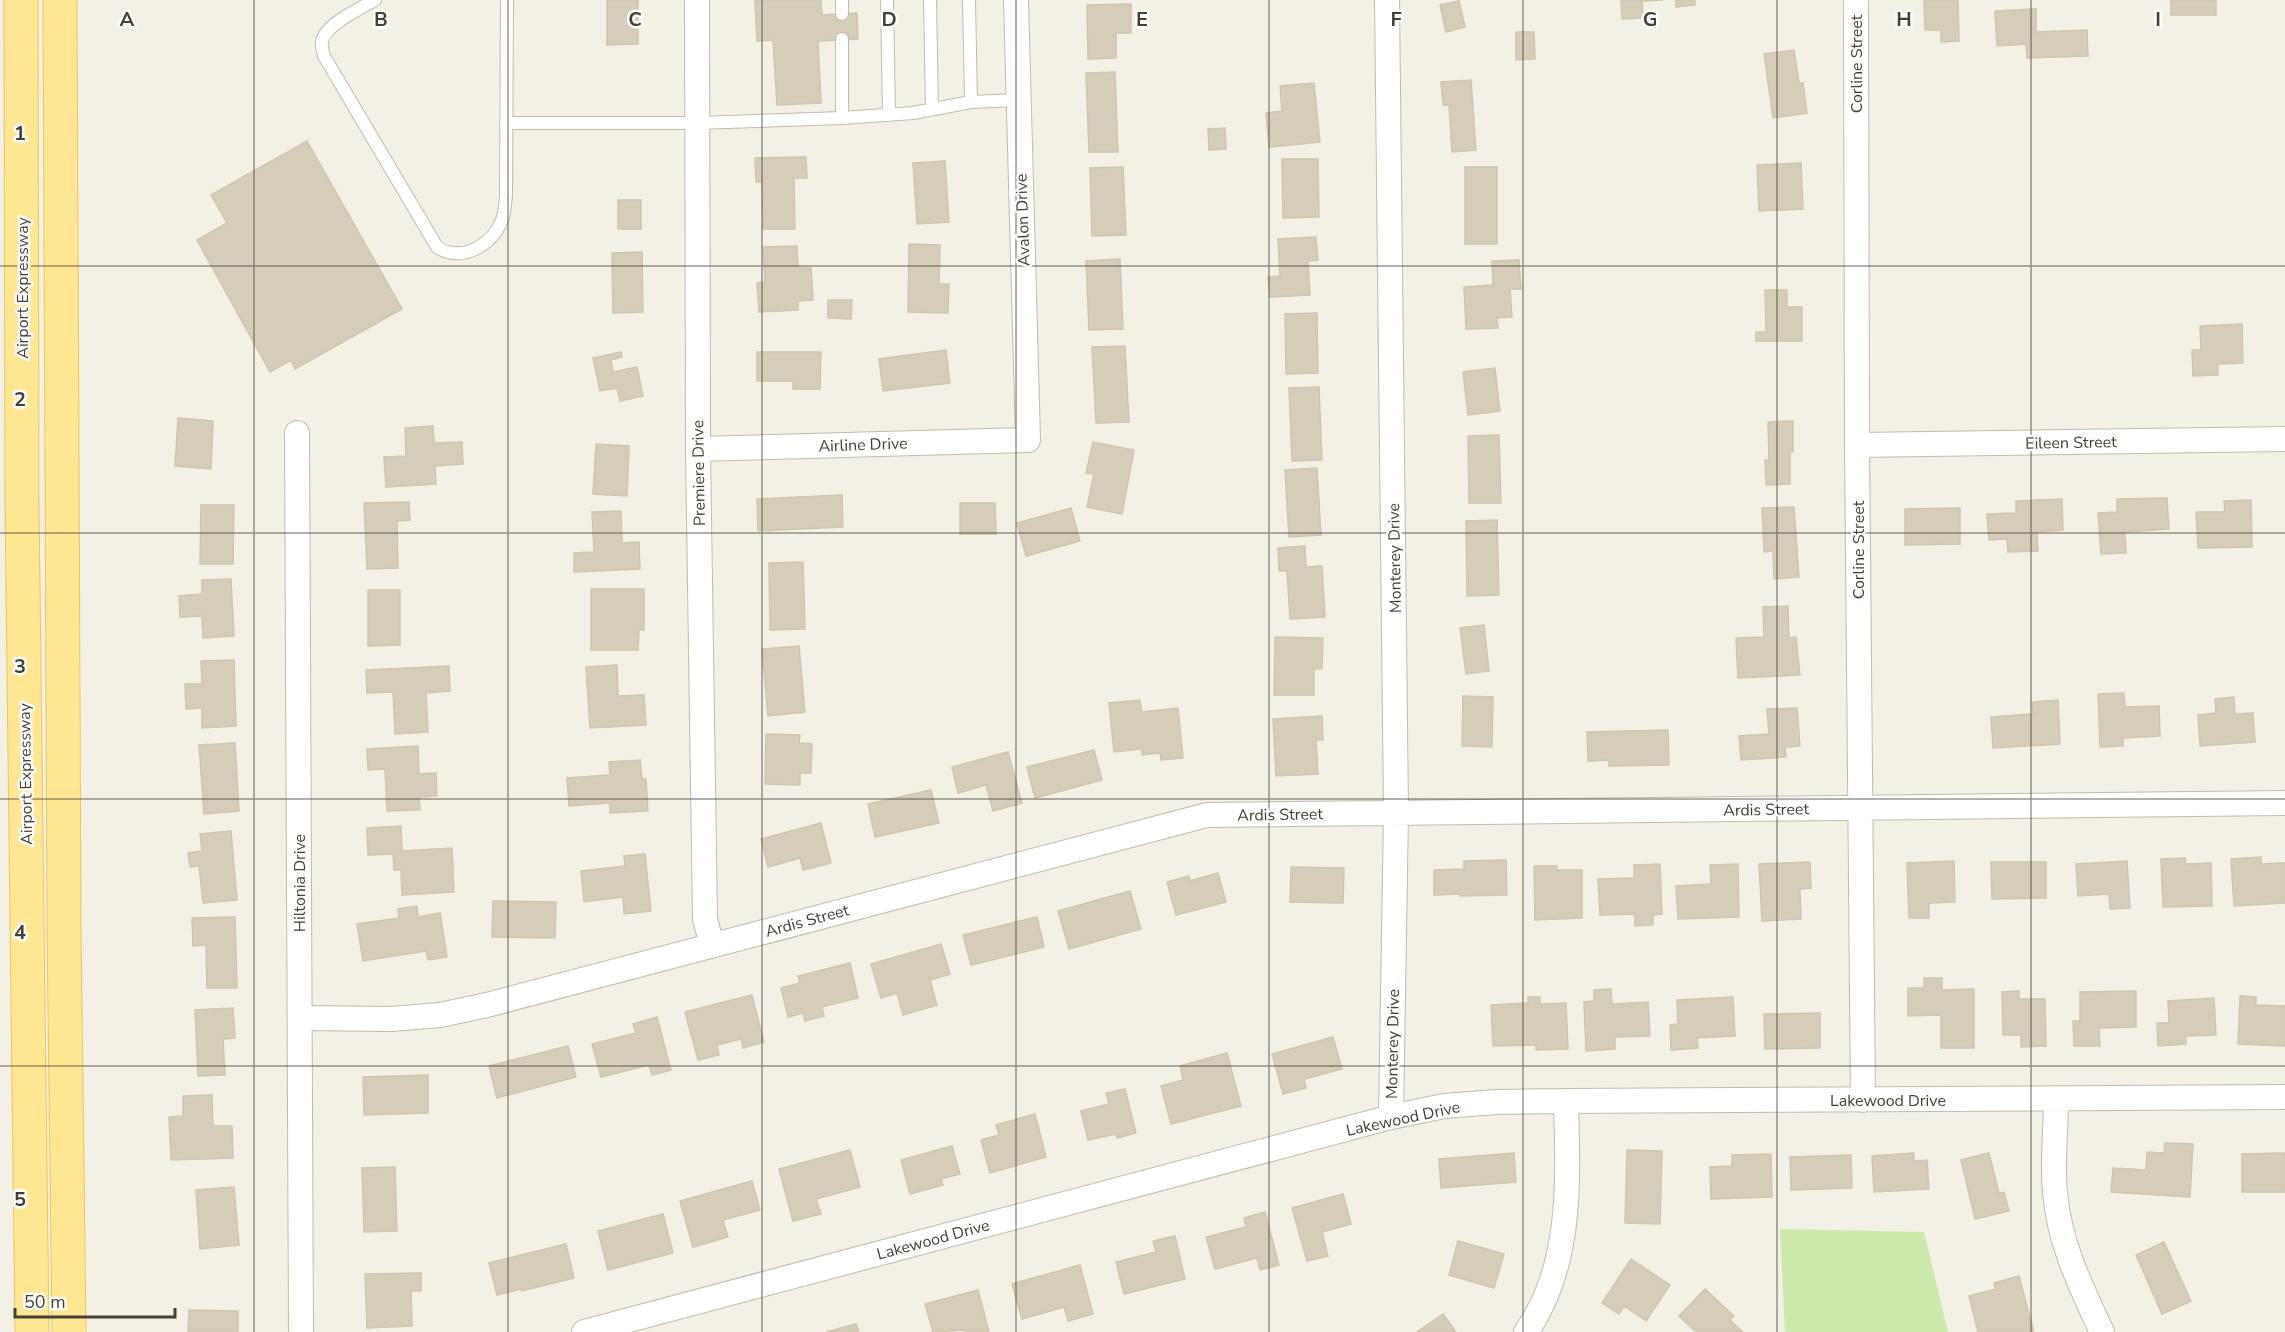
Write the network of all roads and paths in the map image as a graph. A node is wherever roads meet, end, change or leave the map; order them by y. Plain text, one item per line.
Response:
1 (21, 0) edge
2 (60, 0) edge
3 (375, 0) edge
4 (507, 0) edge
5 (697, 0) edge
6 (842, 0) edge
7 (887, 0) edge
8 (930, 0) edge
9 (969, 0) edge
10 (1016, 0) edge
11 (1388, 0) edge
12 (1856, 0) edge
13 (842, 14) dead end
14 (842, 39) dead end
15 (1019, 100) junction
16 (970, 102) junction
17 (932, 109) junction
18 (889, 115) junction
19 (842, 118) junction
20 (506, 123) junction
21 (697, 123) junction
22 (297, 433) dead end
23 (2285, 439) edge
24 (1029, 440) joint
25 (1857, 445) junction
26 (698, 449) junction
27 (2285, 803) edge
28 (1860, 808) junction
29 (1396, 812) junction
30 (712, 945) junction
31 (300, 1018) junction
32 (2285, 1097) edge
33 (2056, 1099) junction
34 (1863, 1100) junction
35 (1566, 1101) junction
36 (1391, 1117) junction
37 (1533, 1330) edge
38 (32, 1332) edge
39 (69, 1332) edge
40 (302, 1332) edge
41 (584, 1332) edge
42 (2103, 1332) edge

1 - 38 main road, Airport Expressway
2 - 39 main road
3 - 20 lane
4 - 20 lane
5 - 21 street, Premiere Drive
6 - 13 lane
7 - 18 lane
8 - 17 lane
9 - 16 lane
10 - 15 street, Avalon Drive
11 - 29 street, Monterey Drive
12 - 25 street, Corline Street
14 - 19 lane
15 - 16 lane
15 - 24 street, Avalon Drive
16 - 17 lane
17 - 18 lane
18 - 19 lane
19 - 21 lane
20 - 21 lane
21 - 26 street, Premiere Drive
22 - 31 street, Hiltonia Drive
23 - 25 street, Eileen Street
24 - 26 street, Airline Drive
25 - 28 street, Corline Street
26 - 30 street, Premiere Drive
27 - 28 street, Ardis Street
28 - 29 street, Ardis Street
28 - 34 street, Corline Street
29 - 30 street, Ardis Street
29 - 36 street, Monterey Drive
30 - 31 street, Ardis Street
31 - 40 street, Hiltonia Drive
32 - 33 street, Lakewood Drive
33 - 34 street, Lakewood Drive
33 - 42 street
34 - 35 street, Lakewood Drive
35 - 36 street, Lakewood Drive
35 - 37 street
36 - 41 street, Lakewood Drive

